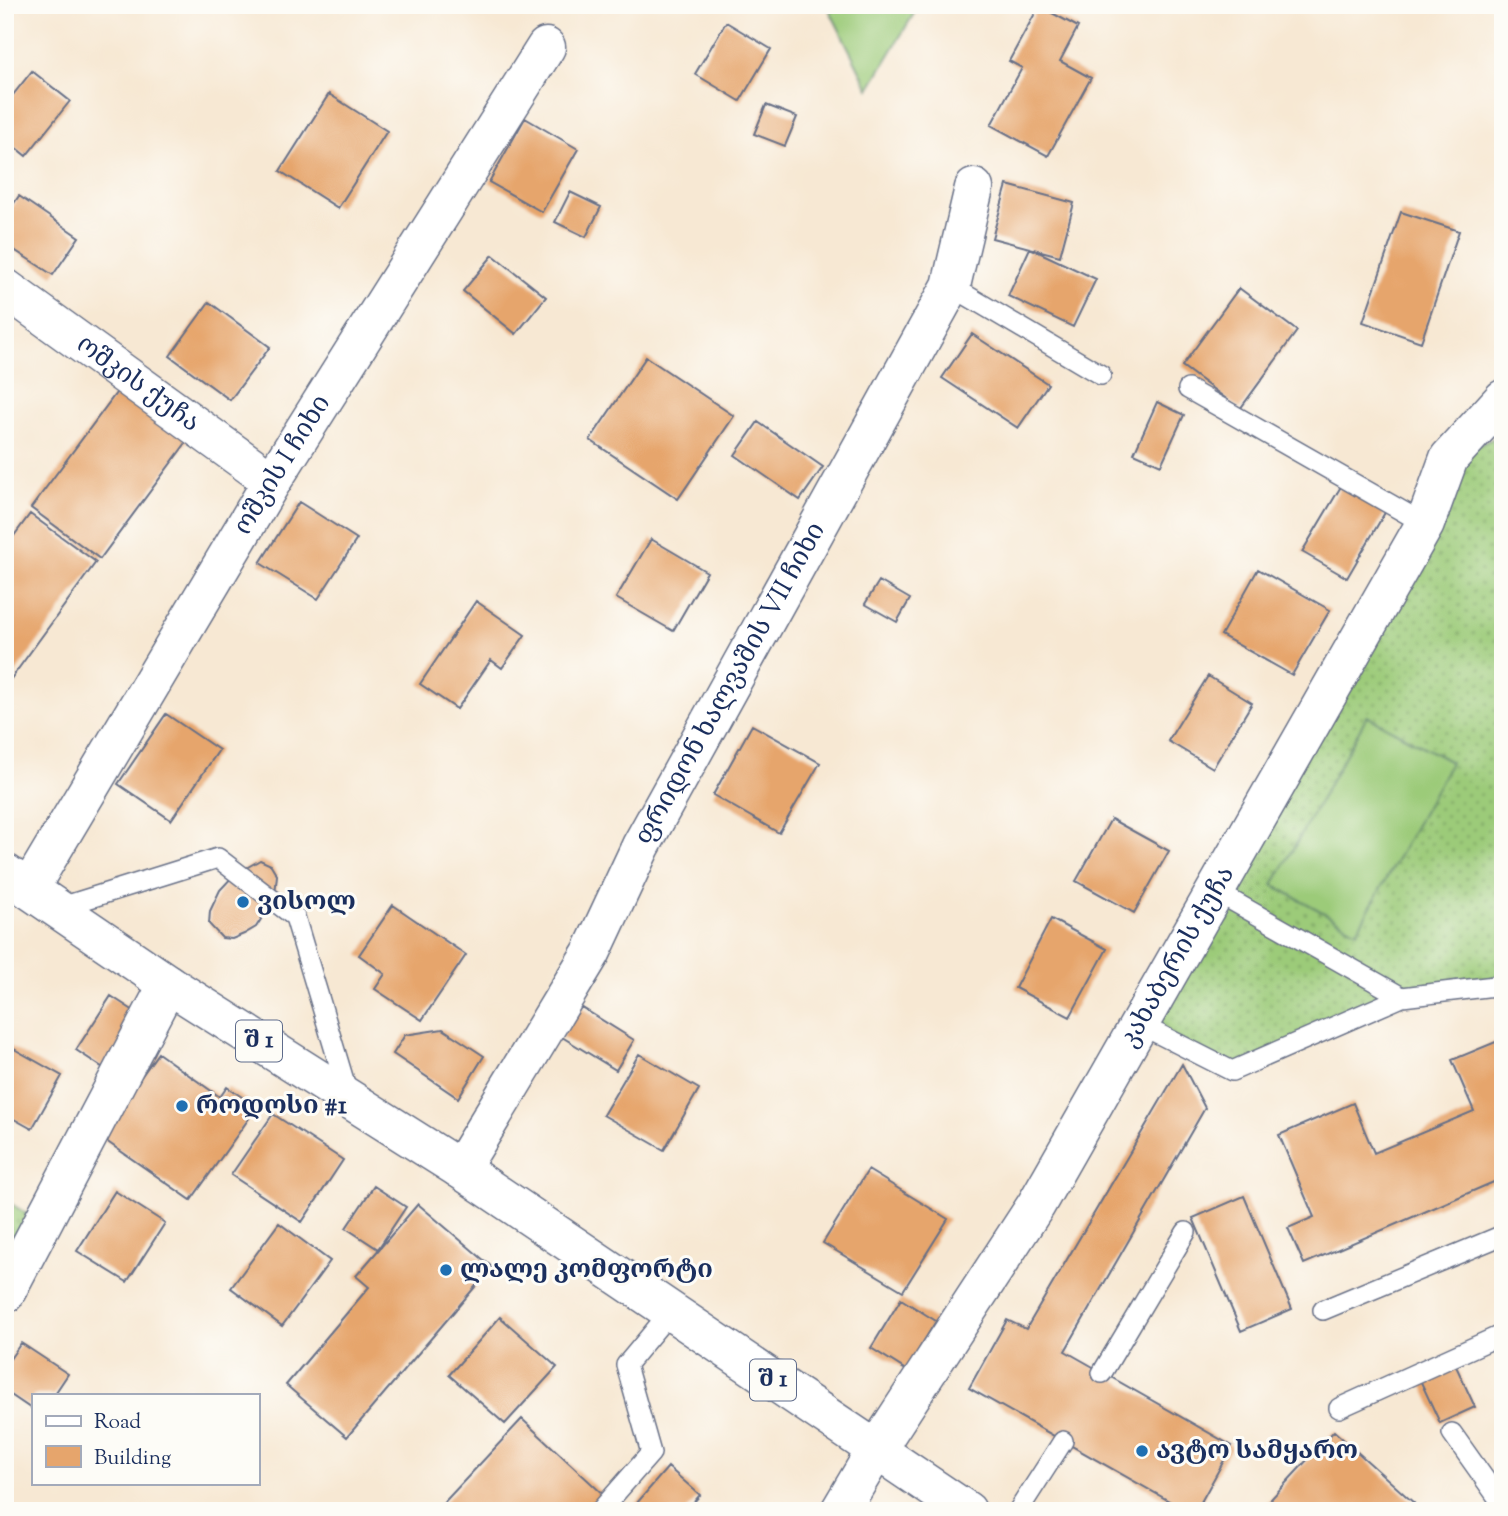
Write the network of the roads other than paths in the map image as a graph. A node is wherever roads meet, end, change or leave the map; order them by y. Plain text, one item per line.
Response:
1 (546, 47) dead end
2 (974, 188) dead end
3 (951, 286) junction
4 (5, 288) edge
5 (1101, 375) dead end
6 (1188, 389) dead end
7 (1503, 399) edge
8 (272, 481) junction
9 (1425, 524) junction
10 (30, 890) edge
11 (1215, 891) junction
12 (168, 984) junction
13 (1503, 985) edge
14 (1402, 997) junction
15 (1139, 1024) junction
16 (349, 1098) junction
17 (460, 1169) junction
18 (1186, 1231) dead end
19 (1503, 1235) edge
20 (5, 1294) edge
21 (1323, 1310) dead end
22 (671, 1311) junction
23 (1503, 1334) edge
24 (1102, 1373) dead end
25 (1339, 1408) dead end
26 (1452, 1433) dead end
27 (1063, 1441) dead end
28 (876, 1450) junction
29 (1503, 1505) edge
30 (600, 1511) edge
31 (840, 1511) edge
32 (967, 1511) edge
33 (1018, 1511) edge

1 - 8 main road, ოშკის I ჩიხი
2 - 3 main road, ფრიდონ ხალვაშის VII ჩიხი
3 - 5 lane
3 - 17 main road, ფრიდონ ხალვაშის VII ჩიხი
4 - 8 main road, ოშკის ქუჩა
6 - 9 lane
7 - 9 main road, კახაბერის ქუჩა
8 - 10 main road, ოშკის I ჩიხი
9 - 11 main road, კახაბერის ქუჩა
10 - 12 main road, შ 1
10 - 16 lane
11 - 14 lane
11 - 15 main road, კახაბერის ქუჩა
12 - 16 main road, შ 1
12 - 20 main road
13 - 14 lane
14 - 15 lane
15 - 28 main road, კახაბერის ქუჩა
16 - 17 main road, შ 1
17 - 22 main road, შ 1
18 - 24 lane
19 - 21 lane
22 - 28 main road, შ 1
22 - 30 lane
23 - 25 lane
26 - 29 lane
27 - 33 lane
28 - 31 main road, კახაბერის ქუჩა
28 - 32 main road, შ 1

